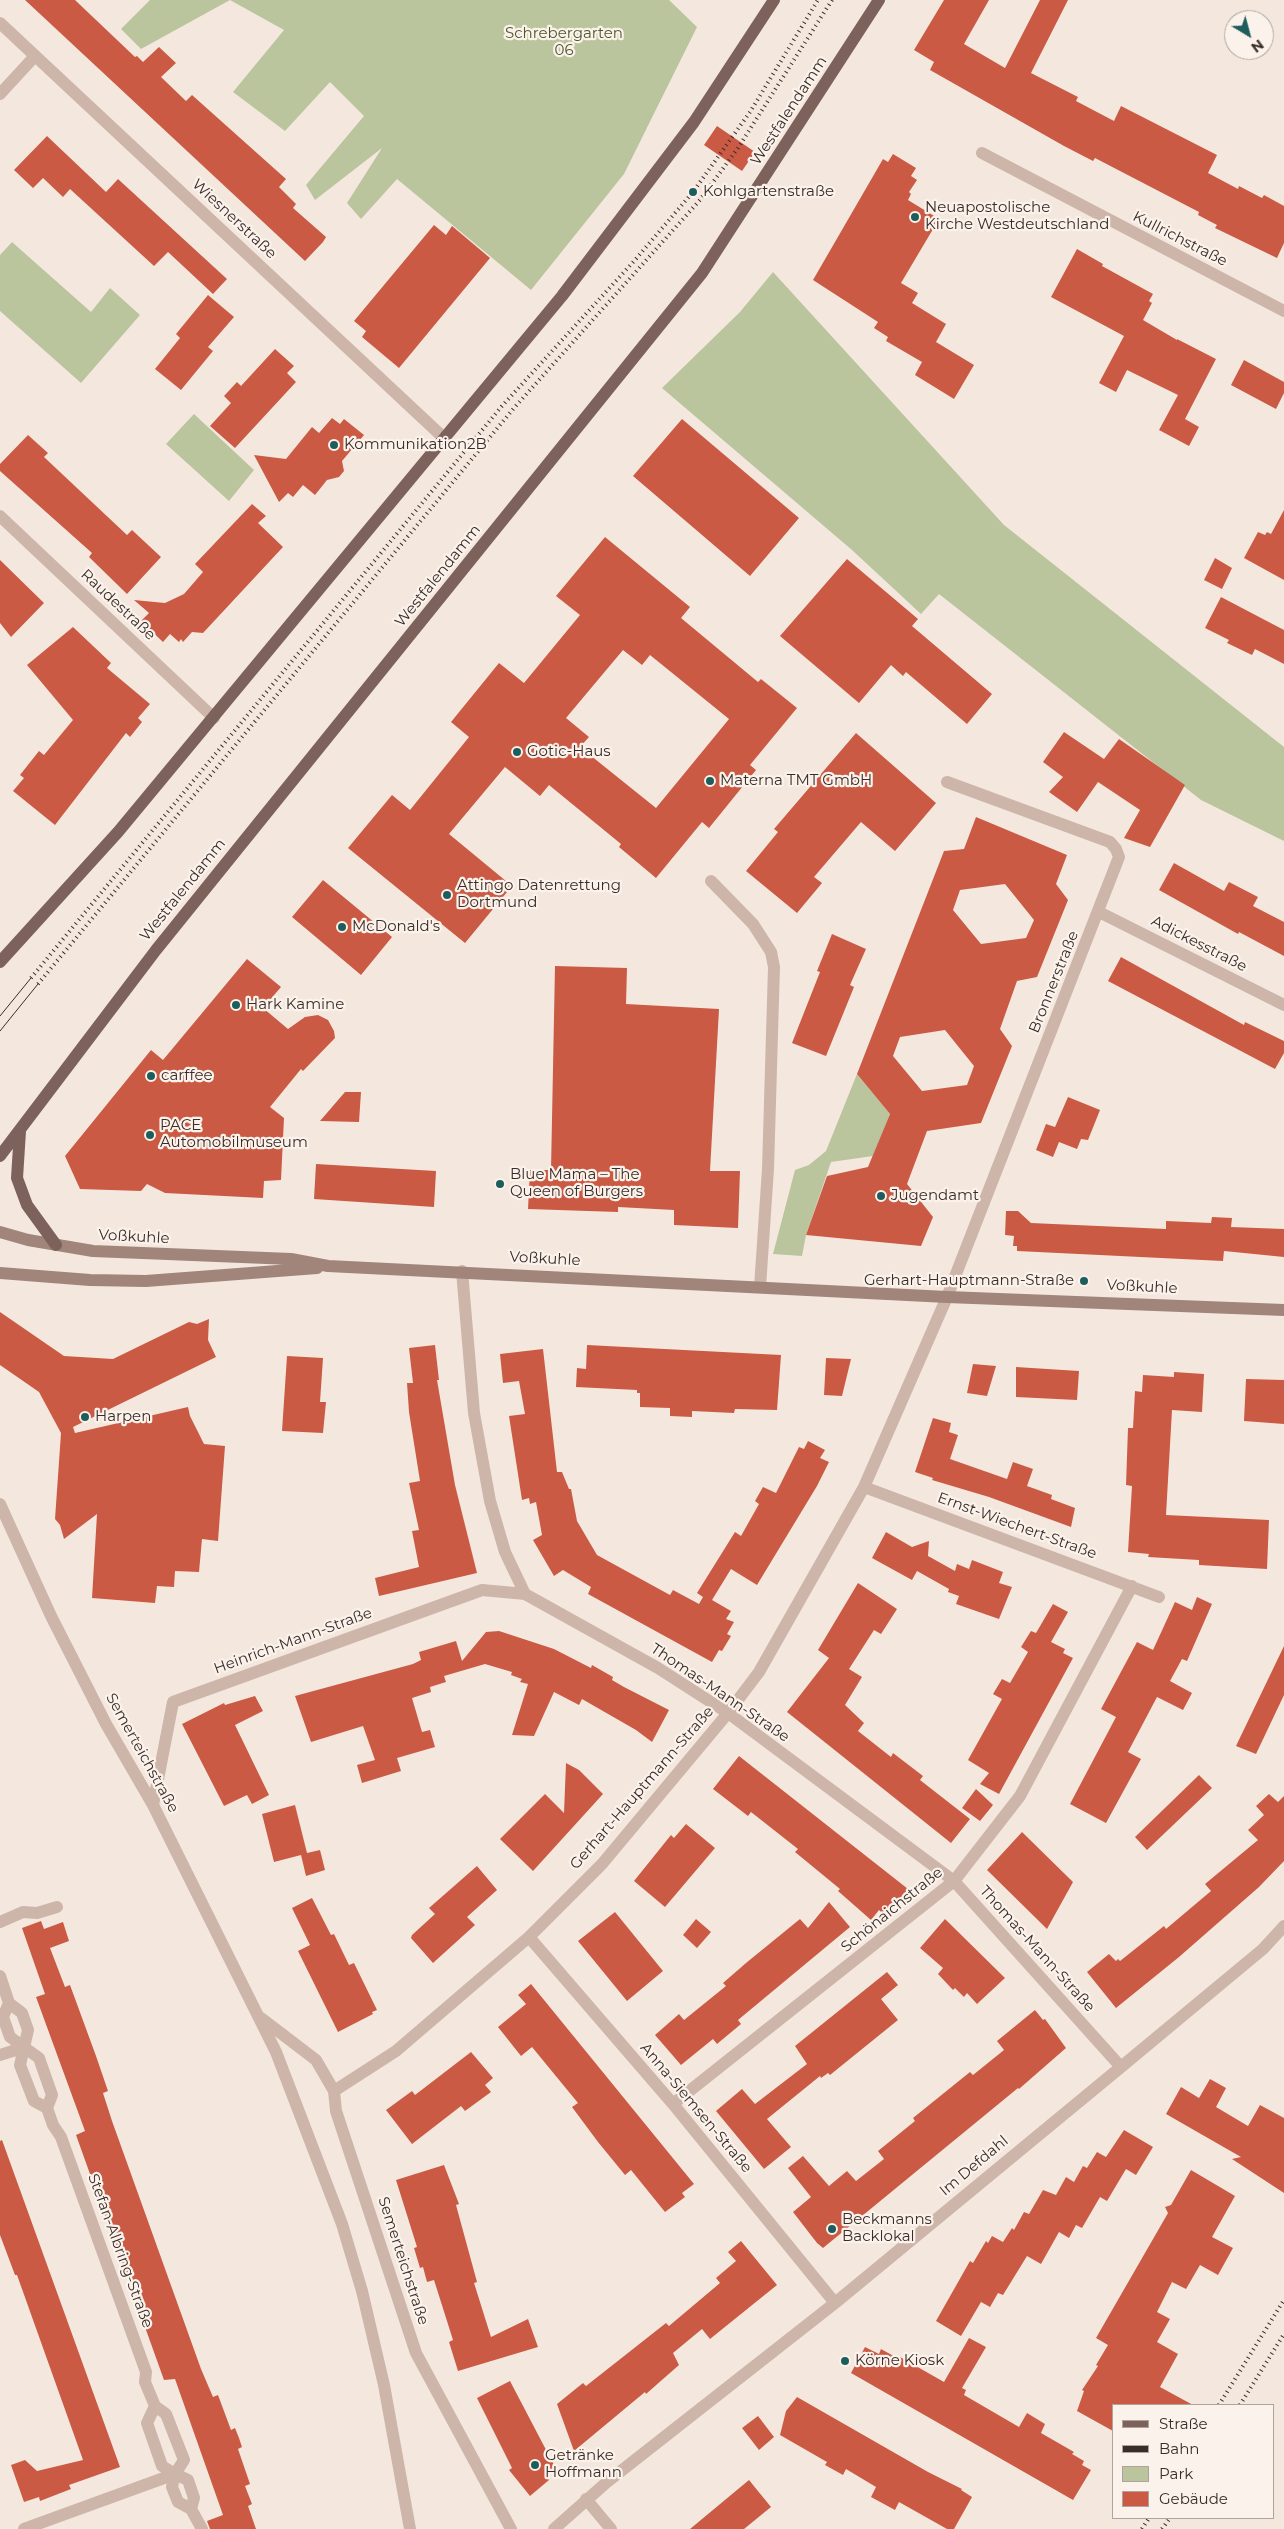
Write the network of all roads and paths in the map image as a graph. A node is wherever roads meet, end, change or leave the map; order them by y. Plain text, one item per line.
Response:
1 (774, 0) edge
2 (879, 0) edge
3 (0, 22) edge
4 (35, 56) junction
5 (0, 94) edge
6 (982, 154) dead end
7 (1284, 311) edge
8 (445, 439) junction
9 (0, 516) edge
10 (214, 718) junction
11 (947, 782) dead end
12 (711, 881) dead end
13 (1099, 912) junction
14 (0, 962) edge
15 (1284, 1005) edge
16 (20, 1131) junction
17 (0, 1156) edge
18 (0, 1232) edge
19 (56, 1245) junction
20 (328, 1266) junction
21 (462, 1271) junction
22 (0, 1273) edge
23 (760, 1287) junction
24 (947, 1297) junction
25 (1284, 1310) edge
26 (864, 1487) junction
27 (0, 1504) edge
28 (1132, 1586) junction
29 (525, 1594) junction
30 (1159, 1597) dead end
31 (728, 1713) junction
32 (153, 1805) junction
33 (954, 1881) junction
34 (57, 1906) dead end
35 (0, 1922) edge
36 (1284, 1926) edge
37 (529, 1937) junction
38 (0, 1976) edge
39 (9, 2003) junction
40 (259, 2016) junction
41 (24, 2047) junction
42 (0, 2055) edge
43 (1121, 2067) junction
44 (334, 2091) junction
45 (673, 2104) junction
46 (47, 2108) junction
47 (835, 2303) junction
48 (155, 2406) junction
49 (175, 2474) junction
50 (586, 2499) junction
51 (24, 2529) edge
52 (202, 2529) edge
53 (410, 2529) edge
54 (511, 2529) edge
55 (554, 2529) edge
56 (610, 2529) edge

1 - 8 main road
2 - 16 main road, Westfalendamm
3 - 4 street, Wiesnerstraße
4 - 5 street
4 - 8 street, Wiesnerstraße
6 - 7 street, Kullrichstraße
8 - 10 main road
9 - 10 street, Raudestraße
10 - 14 main road
11 - 13 street, Bronnerstraße
12 - 23 street
13 - 15 street, Adickesstraße
13 - 24 street, Bronnerstraße
16 - 17 main road, Westfalendamm
16 - 19 main road
18 - 19 street, Voßkuhle
19 - 20 street, Voßkuhle
20 - 21 street, Voßkuhle
20 - 22 street, Voßkuhle
21 - 23 street, Voßkuhle
21 - 29 street
23 - 24 street, Voßkuhle
24 - 25 street, Voßkuhle
24 - 26 street, Gerhart-Hauptmann-Straße
26 - 28 street, Ernst-Wiechert-Straße
26 - 31 street, Gerhart-Hauptmann-Straße
27 - 32 street, Semerteichstraße
28 - 30 street, Ernst-Wiechert-Straße
28 - 33 street, Schönaichstraße
29 - 31 street, Thomas-Mann-Straße
29 - 32 street, Heinrich-Mann-Straße
31 - 33 street, Thomas-Mann-Straße
31 - 37 street, Gerhart-Hauptmann-Straße
32 - 40 street, Semerteichstraße
33 - 43 street, Thomas-Mann-Straße
33 - 45 street, Schönaichstraße
34 - 35 street
36 - 43 street, Im Defdahl
37 - 44 street, Gerhart-Hauptmann-Straße
37 - 45 street, Anna-Siemsen-Straße
38 - 39 street, Stefan-Albring-Straße
39 - 41 street, Stefan-Albring-Straße
39 - 41 street, Stefan-Albring-Straße
40 - 44 street, Semerteichstraße
40 - 53 street, Semerteichstraße
41 - 42 street
41 - 46 street, Stefan-Albring-Straße
41 - 46 street, Stefan-Albring-Straße
43 - 47 street, Im Defdahl
44 - 54 street, Semerteichstraße
45 - 47 street, Anna-Siemsen-Straße
46 - 48 street, Stefan-Albring-Straße
47 - 50 street, Im Defdahl
48 - 49 street
48 - 49 street, Stefan-Albring-Straße
49 - 51 street
49 - 52 street, Stefan-Albring-Straße
50 - 55 street, Im Defdahl
50 - 56 street

